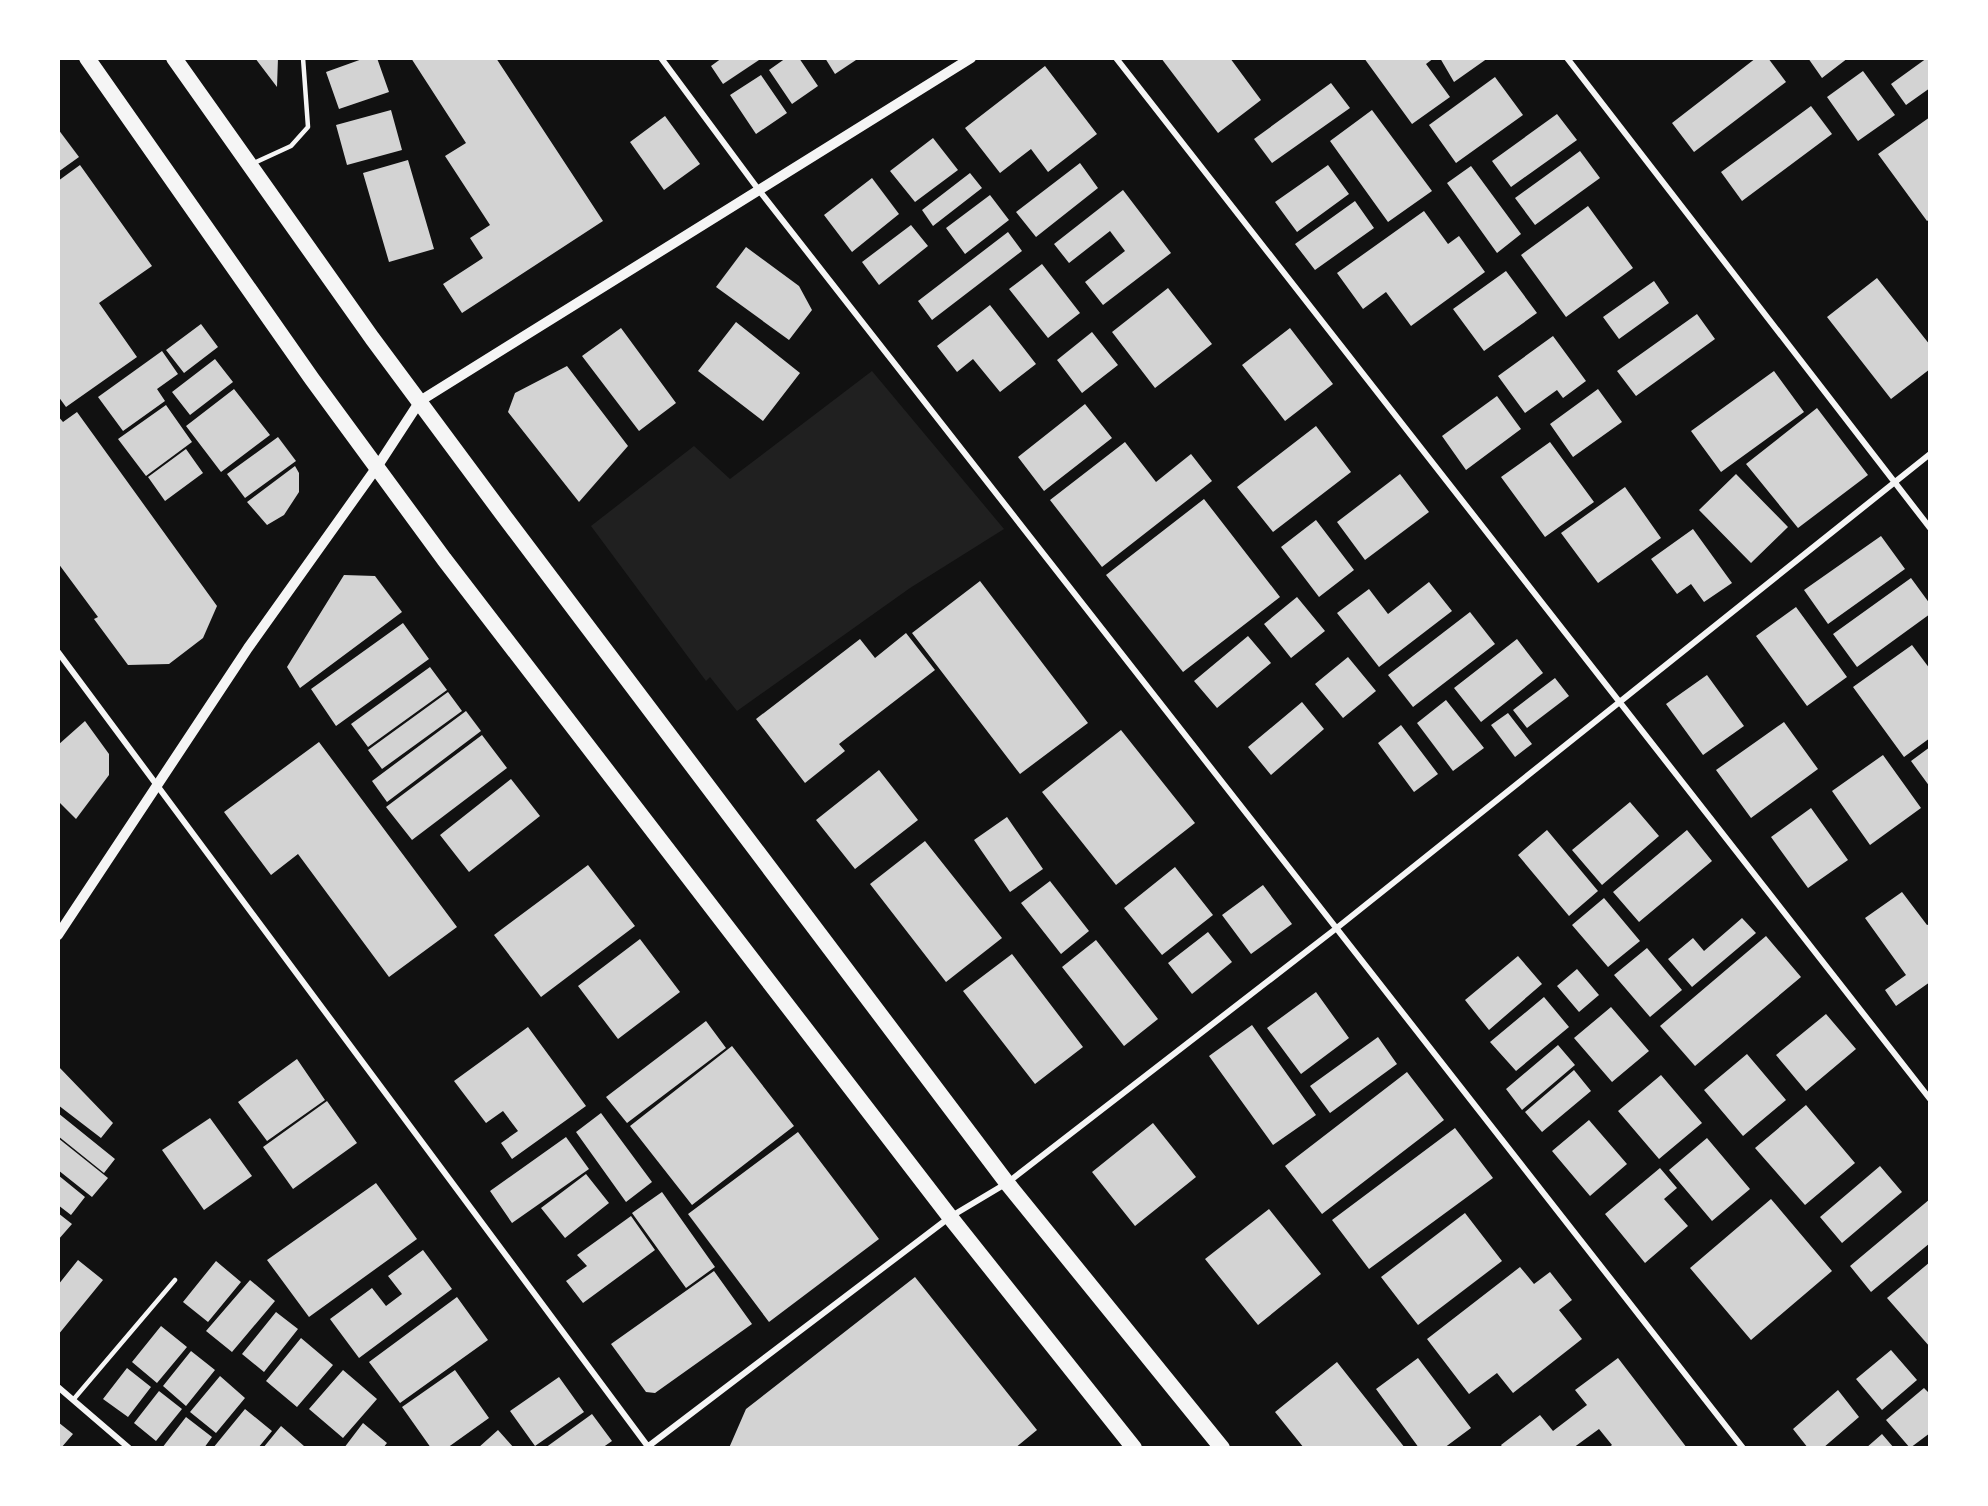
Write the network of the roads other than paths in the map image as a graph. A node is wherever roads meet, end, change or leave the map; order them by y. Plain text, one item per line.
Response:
1 (87, 58) edge
2 (174, 58) edge
3 (303, 58) edge
4 (661, 58) edge
5 (971, 58) edge
6 (1116, 58) edge
7 (1567, 58) edge
8 (249, 165) junction
9 (758, 189) junction
10 (420, 401) junction
11 (1929, 454) edge
12 (377, 467) junction
13 (1893, 482) junction
14 (1929, 528) edge
15 (58, 652) edge
16 (1617, 702) junction
17 (157, 786) junction
18 (1338, 927) junction
19 (58, 935) edge
20 (1929, 1099) edge
21 (1007, 1183) junction
22 (950, 1217) junction
23 (175, 1280) dead end
24 (58, 1387) edge
25 (73, 1400) junction
26 (648, 1447) edge
27 (129, 1448) edge
28 (1134, 1448) edge
29 (1222, 1448) edge
30 (1743, 1448) edge

1 - 12 highway
2 - 8 highway
3 - 8 lane
4 - 9 street
5 - 9 street
6 - 16 street
7 - 13 street
8 - 10 highway
9 - 10 street
9 - 18 street
10 - 12 street
10 - 21 highway
11 - 13 street
12 - 17 street
12 - 22 highway
13 - 14 street
13 - 16 street
15 - 17 street
16 - 18 street
16 - 20 street
17 - 19 street
17 - 26 street
18 - 21 street
18 - 30 street
21 - 22 street
21 - 29 highway
22 - 26 street
22 - 28 highway
23 - 25 lane
24 - 25 street
25 - 27 street

